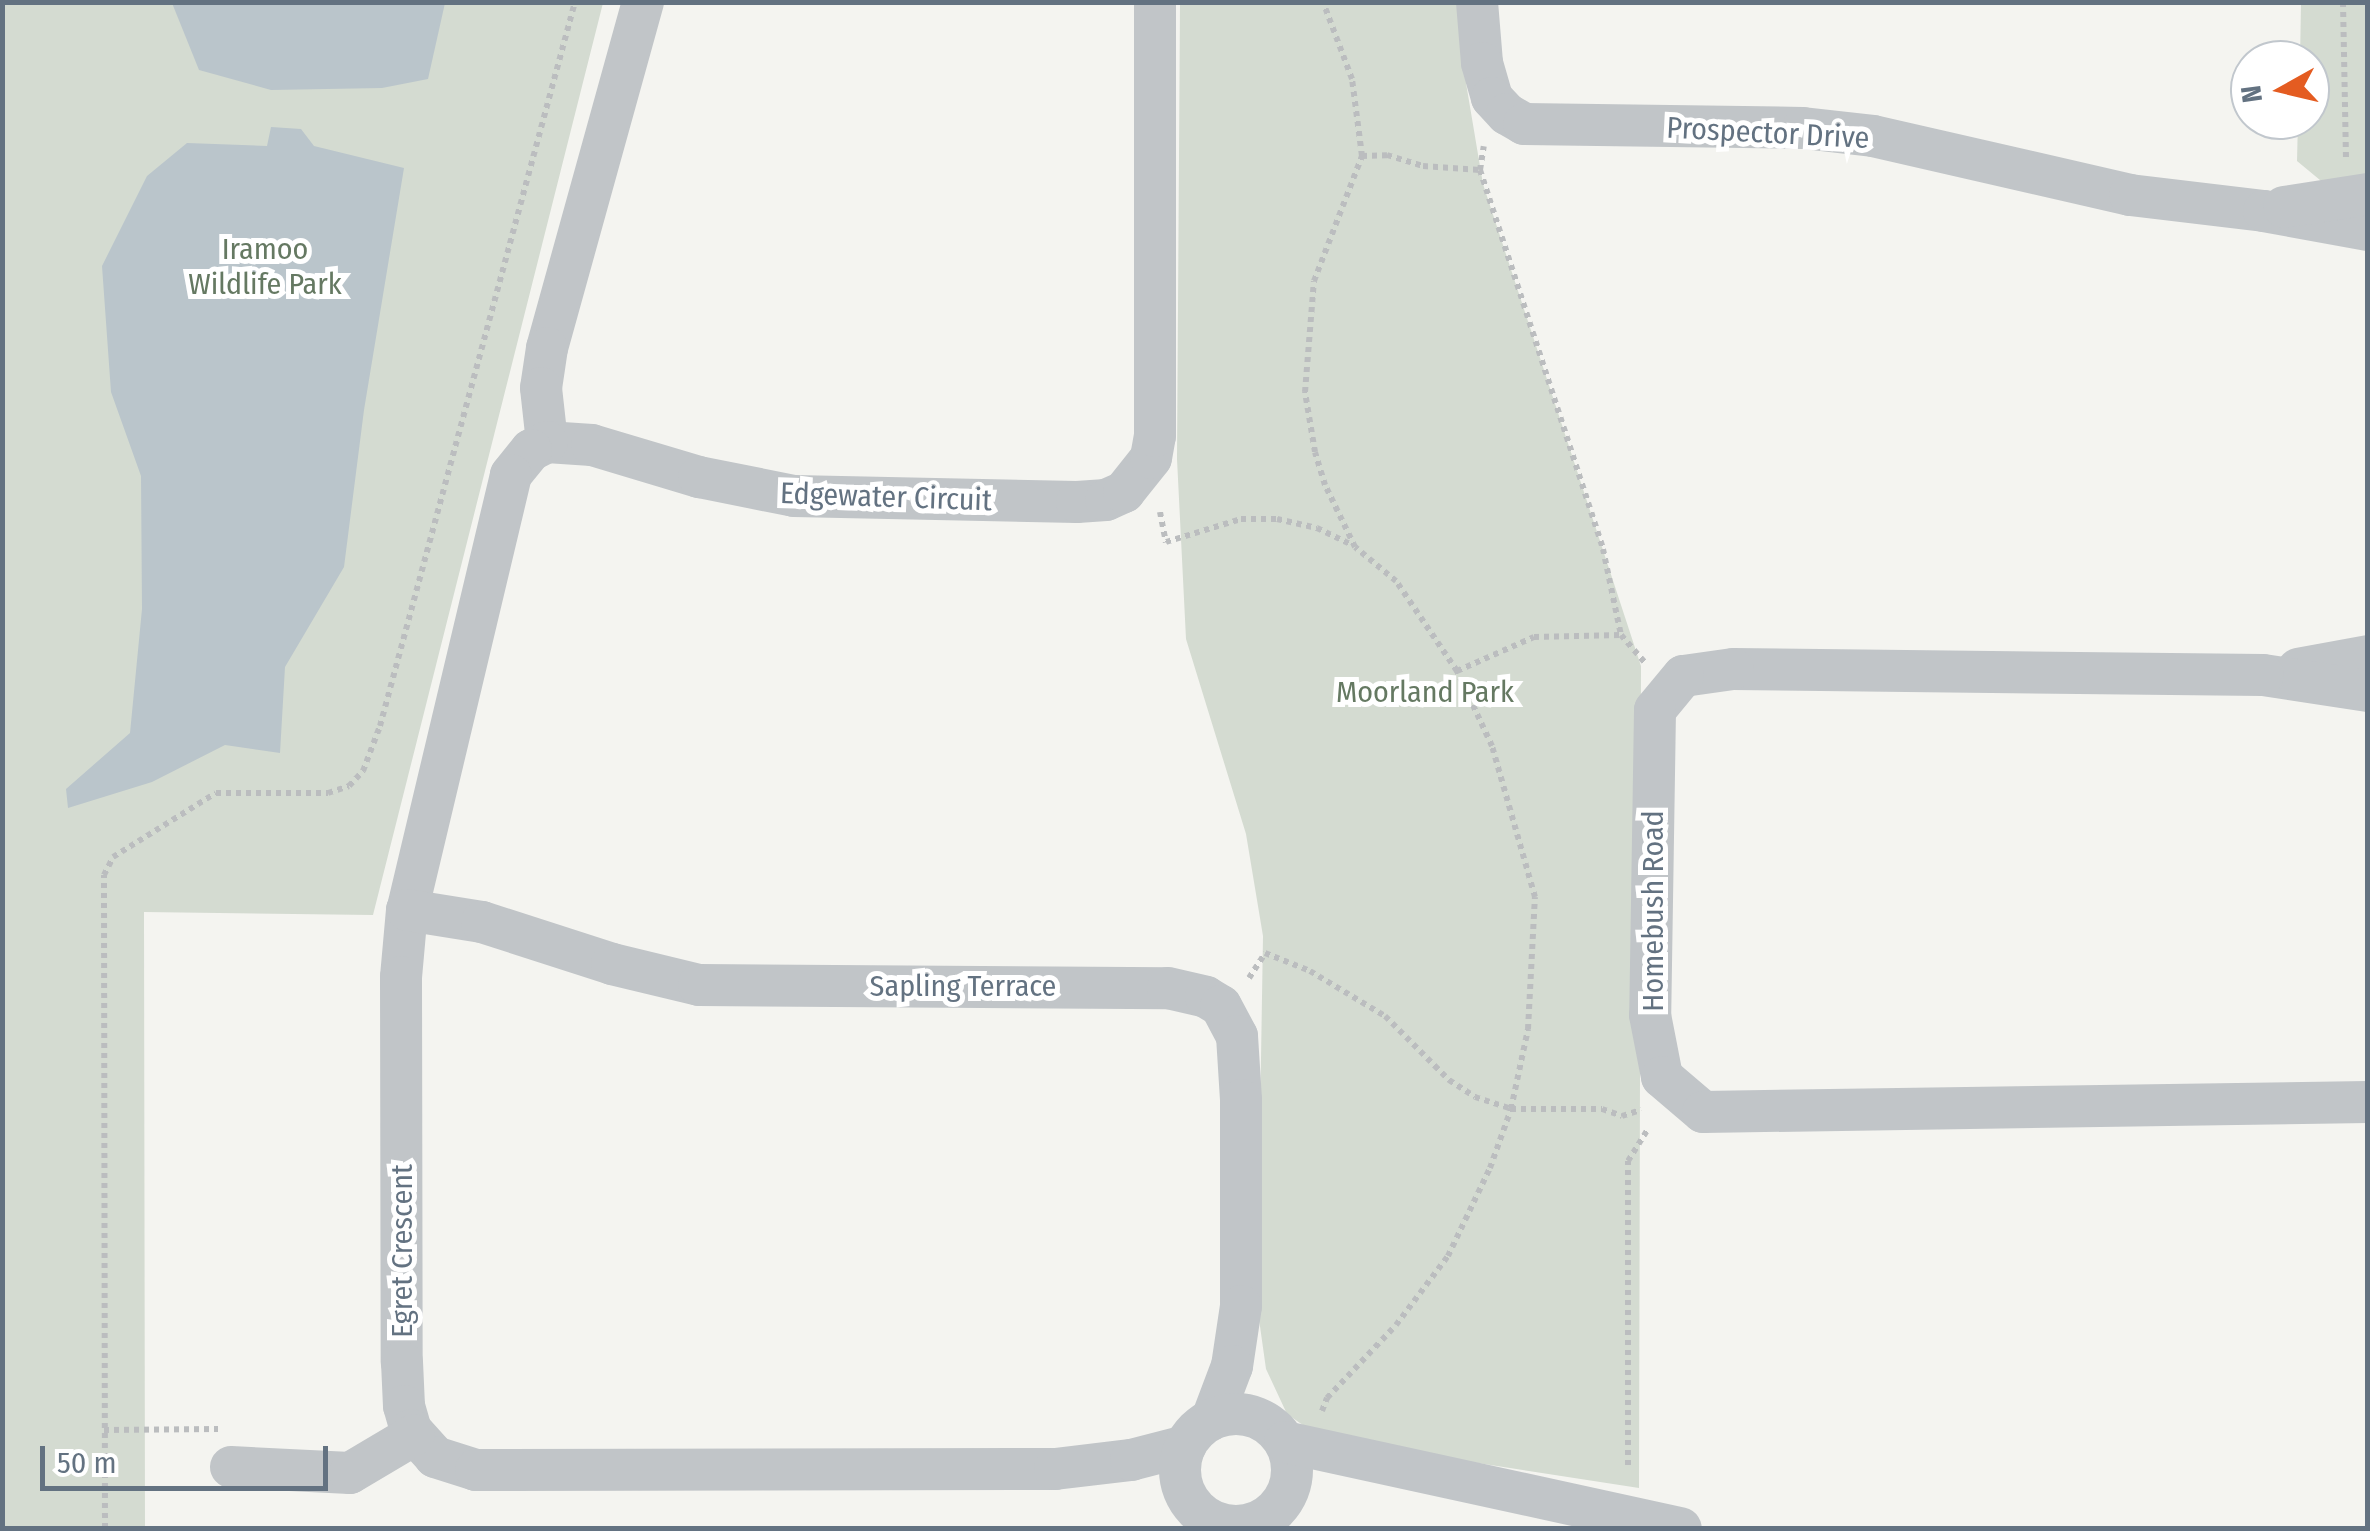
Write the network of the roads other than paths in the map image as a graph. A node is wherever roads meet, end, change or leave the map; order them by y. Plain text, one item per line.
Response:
1 (642, 2) edge
2 (1155, 2) edge
3 (1477, 2) edge
4 (2357, 180) edge
5 (2264, 211) junction
6 (2368, 230) edge
7 (547, 442) junction
8 (2368, 656) edge
9 (2263, 675) junction
10 (2368, 692) edge
11 (407, 910) junction
12 (2368, 1102) edge
13 (1241, 1306) junction
14 (1199, 1433) junction
15 (414, 1435) junction
16 (1290, 1440) junction
17 (232, 1467) road end
18 (1054, 1469) junction
19 (1404, 1472) junction
20 (1199, 1514) edge
21 (1267, 1515) edge
22 (1682, 1528) edge

1 - 7 street
2 - 7 street, Edgewater Circuit
3 - 5 street, Prospector Drive
4 - 5 street, Prospector Drive
5 - 6 street, Prospector Drive
7 - 11 street, Egret Crescent
8 - 9 street, Homebush Road
9 - 10 street, Homebush Road
9 - 12 street, Homebush Road
11 - 13 street, Sapling Terrace
11 - 15 street, Egret Crescent
13 - 14 street, Sapling Terrace
13 - 16 street, Sapling Terrace
14 - 16 street
14 - 18 street
14 - 20 street
15 - 17 street
15 - 18 street
16 - 19 street
16 - 21 street
18 - 20 street
19 - 21 street
19 - 22 street
20 - 21 street

